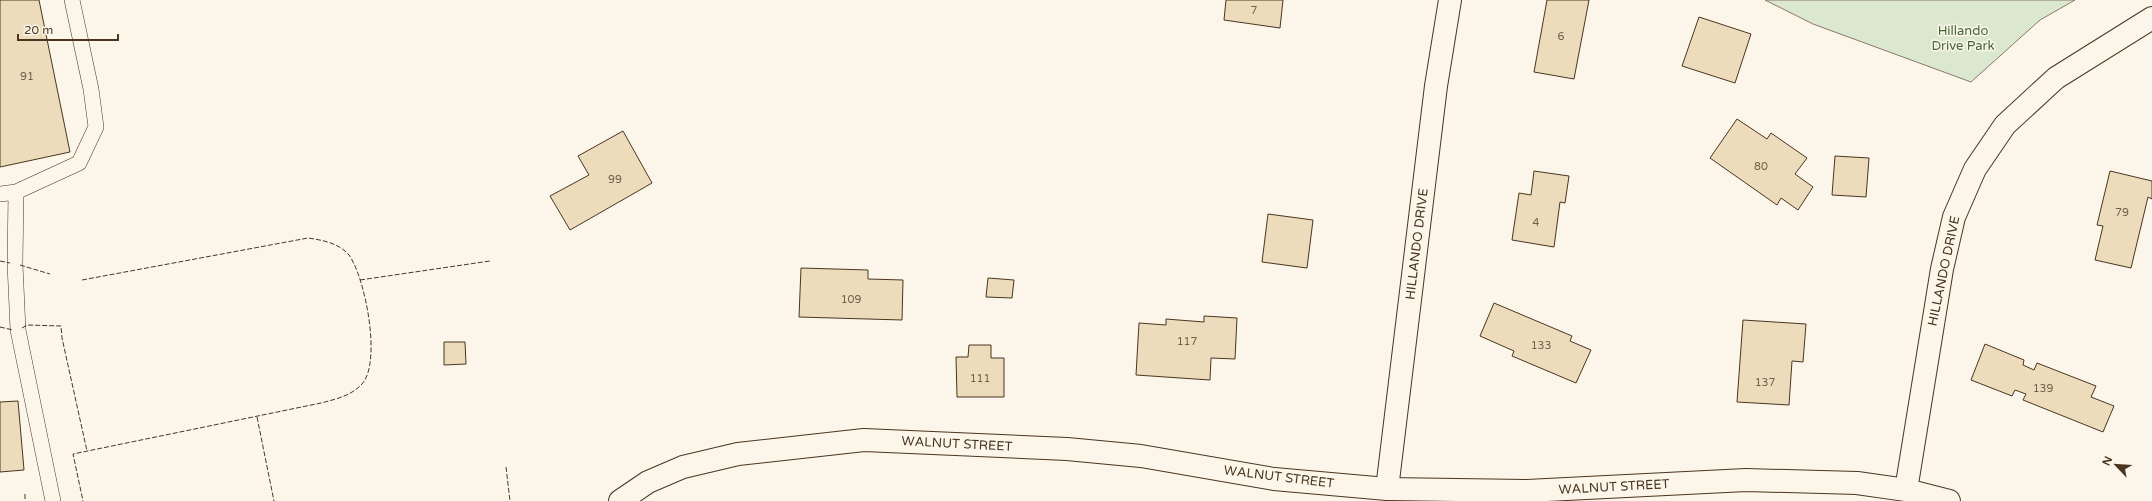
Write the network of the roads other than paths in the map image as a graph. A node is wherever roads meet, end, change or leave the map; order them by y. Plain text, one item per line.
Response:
1 (72, 0) edge
2 (1450, 0) edge
3 (2152, 18) edge
4 (16, 192) junction
5 (0, 194) edge
6 (1387, 488) junction
7 (1906, 490) junction
8 (53, 501) edge
9 (620, 501) edge
10 (1949, 501) edge

1 - 4 lane
2 - 6 street, HILLANDO DRIVE
3 - 7 street, HILLANDO DRIVE
4 - 5 lane
4 - 8 lane
6 - 7 street, WALNUT STREET
6 - 9 street, WALNUT STREET
7 - 10 street, WALNUT STREET

